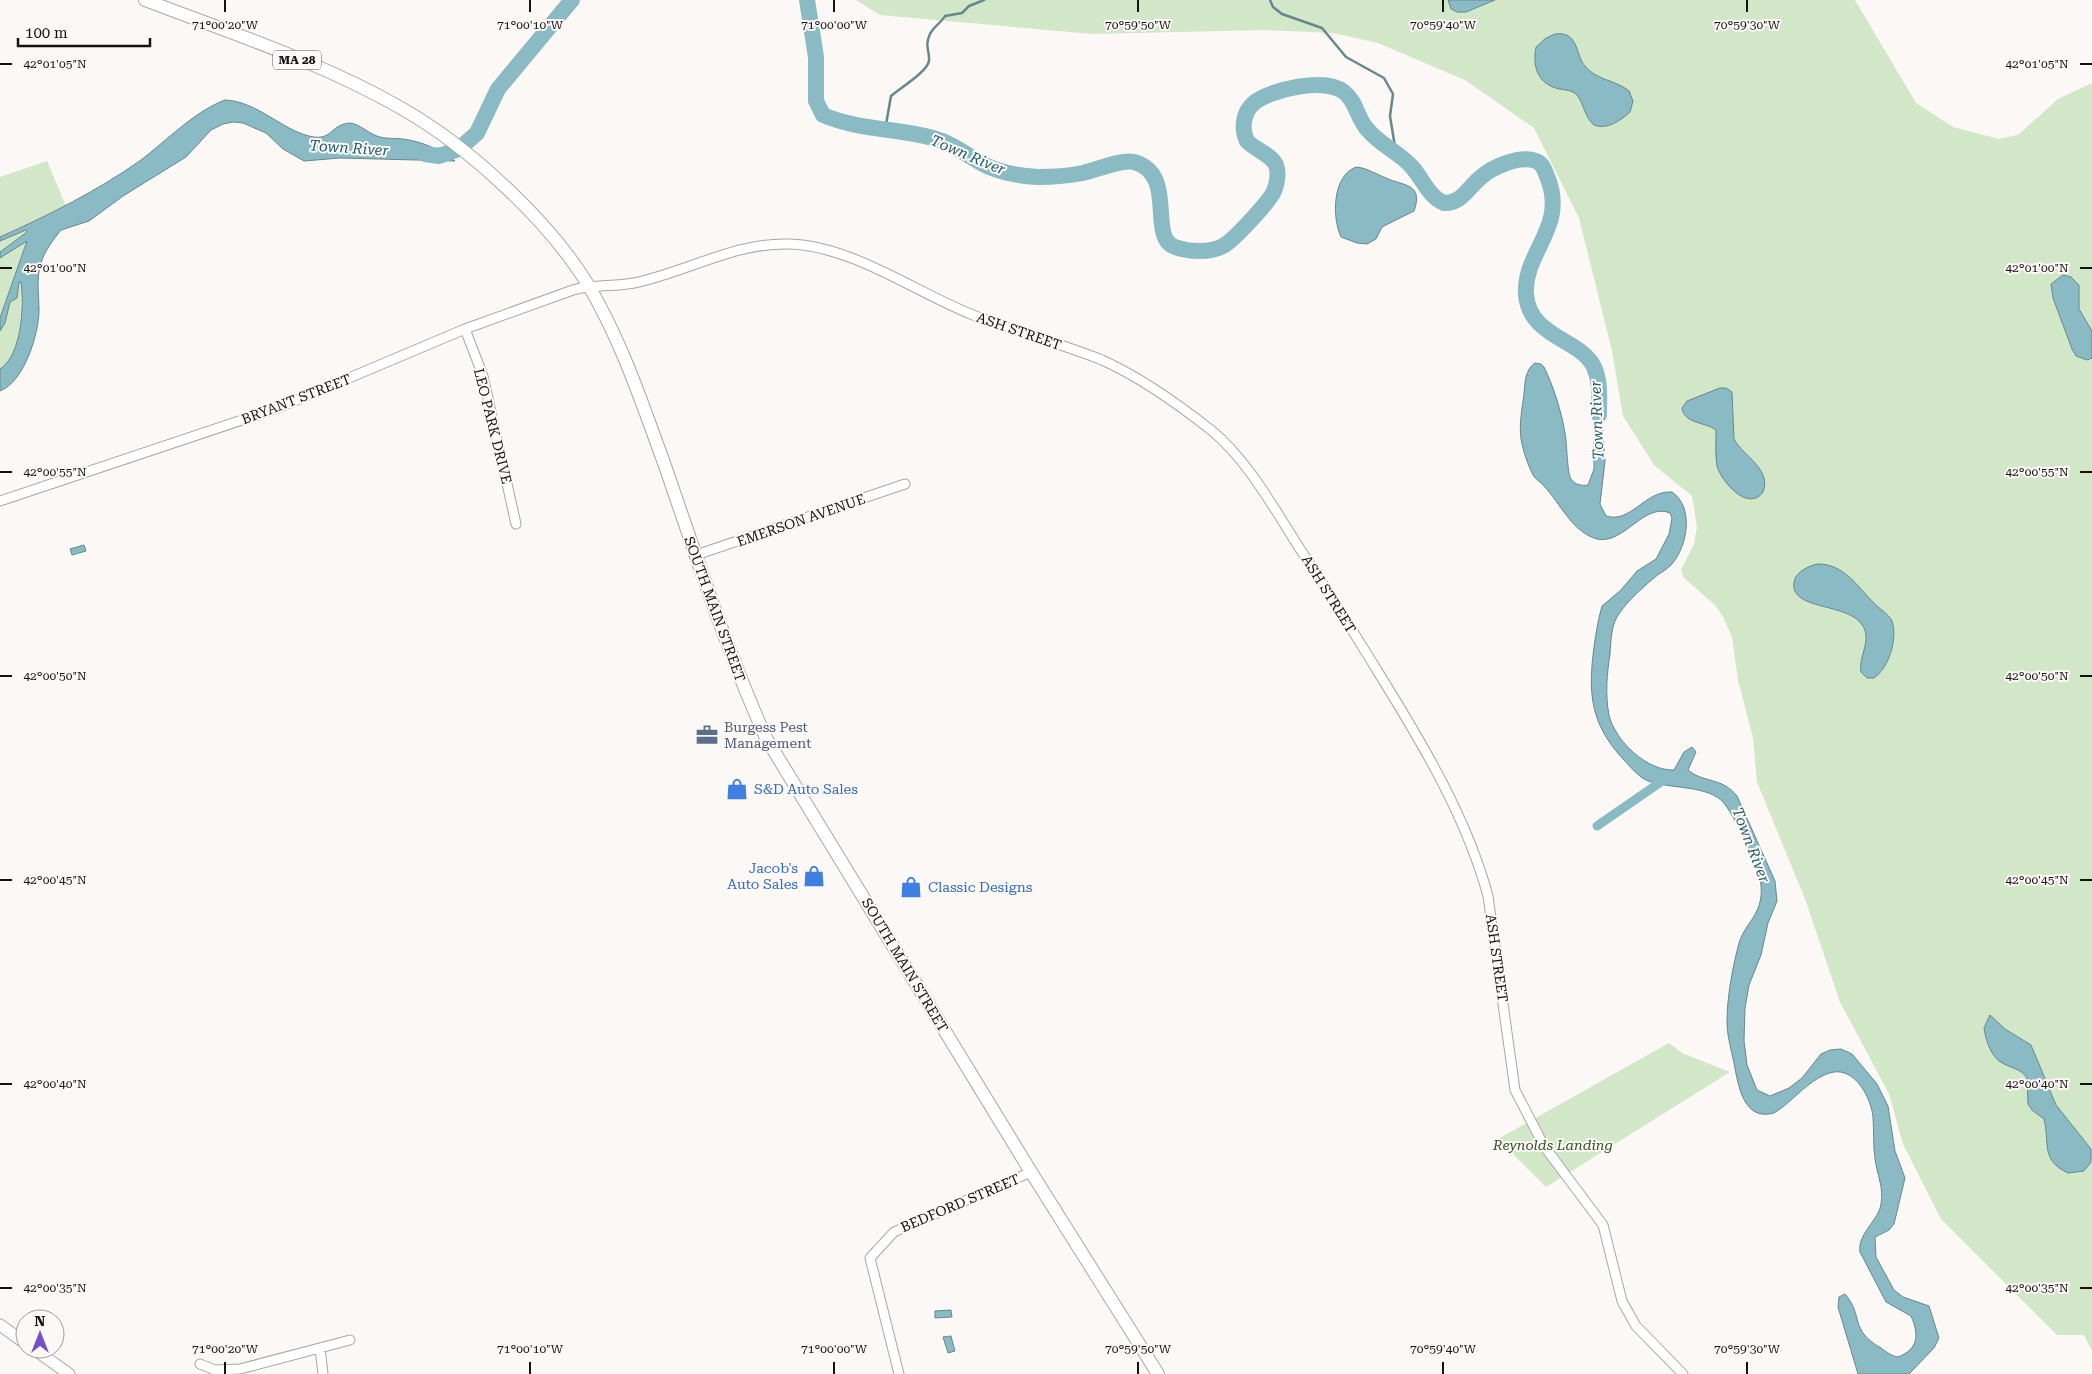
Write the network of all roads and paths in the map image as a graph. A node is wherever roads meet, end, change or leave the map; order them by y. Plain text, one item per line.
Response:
1 (145, 0) edge
2 (588, 286) junction
3 (465, 329) junction
4 (905, 484) dead end
5 (0, 501) edge
6 (516, 524) dead end
7 (696, 555) junction
8 (1031, 1172) junction
9 (0, 1325) edge
10 (15, 1336) edge
11 (350, 1340) dead end
12 (320, 1348) junction
13 (48, 1359) edge
14 (200, 1364) dead end
15 (69, 1374) edge
16 (323, 1374) edge
17 (899, 1374) edge
18 (1158, 1374) edge
19 (1683, 1374) edge

1 - 2 main road, SOUTH MAIN STREET / MA 28
2 - 3 street, BRYANT STREET
2 - 7 main road, SOUTH MAIN STREET / MA 28
2 - 19 street, ASH STREET
3 - 5 street, BRYANT STREET
3 - 6 street, LEO PARK DRIVE
4 - 7 street, EMERSON AVENUE
7 - 8 main road, SOUTH MAIN STREET / MA 28
8 - 17 street, BEDFORD STREET
8 - 18 main road, SOUTH MAIN STREET / MA 28
9 - 10 main road
11 - 12 street
12 - 14 street
12 - 16 street
13 - 15 main road

